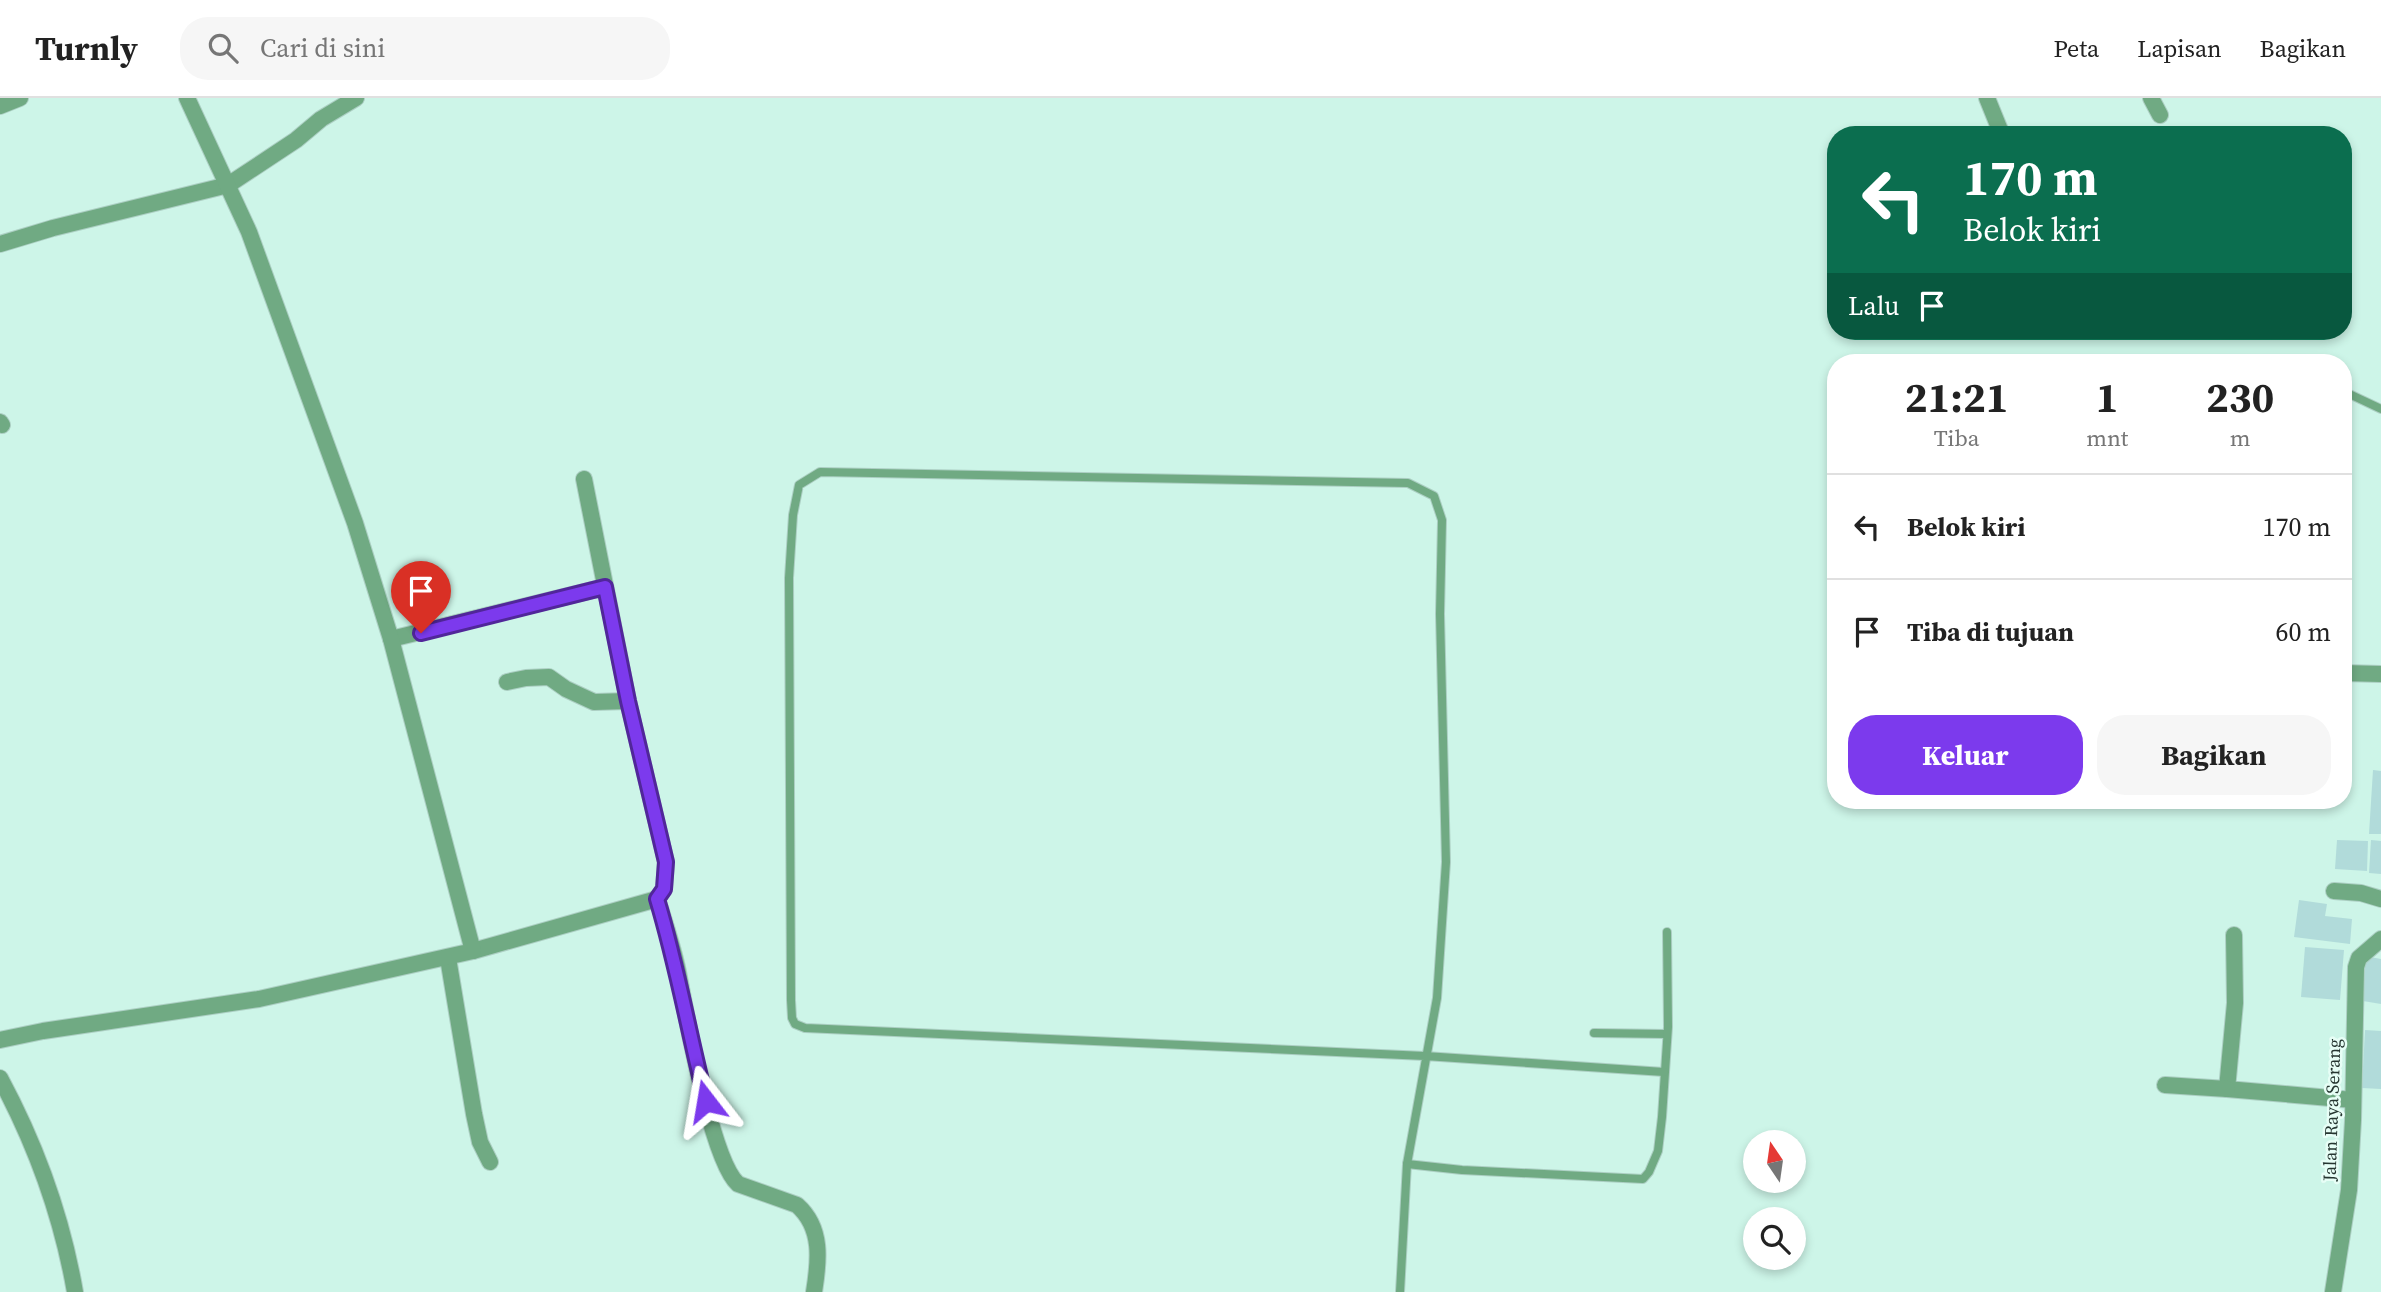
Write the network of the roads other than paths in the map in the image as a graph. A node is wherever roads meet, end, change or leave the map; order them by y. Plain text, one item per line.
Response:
1 (20, 98) edge
2 (187, 98) edge
3 (356, 98) edge
4 (1987, 98) edge
5 (2151, 98) edge
6 (0, 106) edge
7 (2160, 115) dead end
8 (1998, 126) edge
9 (228, 185) junction
10 (0, 244) edge
11 (2352, 395) edge
12 (2381, 409) edge
13 (584, 479) dead end
14 (605, 587) junction
15 (391, 639) junction
16 (2352, 673) edge
17 (2381, 674) edge
18 (507, 682) dead end
19 (628, 701) junction
20 (2333, 891) dead end
21 (657, 899) junction
22 (2381, 900) edge
23 (1667, 932) dead end
24 (2234, 935) dead end
25 (2381, 939) edge
26 (473, 951) junction
27 (448, 958) junction
28 (1594, 1033) dead end
29 (1667, 1034) junction
30 (0, 1040) edge
31 (1425, 1056) junction
32 (1664, 1072) junction
33 (0, 1078) edge
34 (2165, 1085) dead end
35 (2227, 1089) junction
36 (2353, 1100) junction
37 (490, 1163) dead end
38 (1407, 1164) junction
39 (75, 1292) edge
40 (814, 1292) edge
41 (1400, 1292) edge
42 (2333, 1292) edge

1 - 6 street
2 - 9 street
3 - 9 street
4 - 8 street
5 - 7 street
9 - 10 street
9 - 15 street
11 - 12 lane
13 - 14 street
14 - 15 street
14 - 19 street
15 - 26 street
16 - 17 street
18 - 19 street
19 - 21 street
20 - 22 street
21 - 26 street
21 - 40 street
23 - 29 lane
24 - 35 street
25 - 36 street, Jalan Raya Serang
26 - 27 street
27 - 30 street
27 - 37 street
28 - 29 lane
29 - 32 lane
31 - 31 lane
31 - 32 lane
31 - 38 lane
32 - 38 lane
33 - 39 street
34 - 35 street
35 - 36 street
36 - 42 street, Jalan Raya Serang
38 - 41 lane

